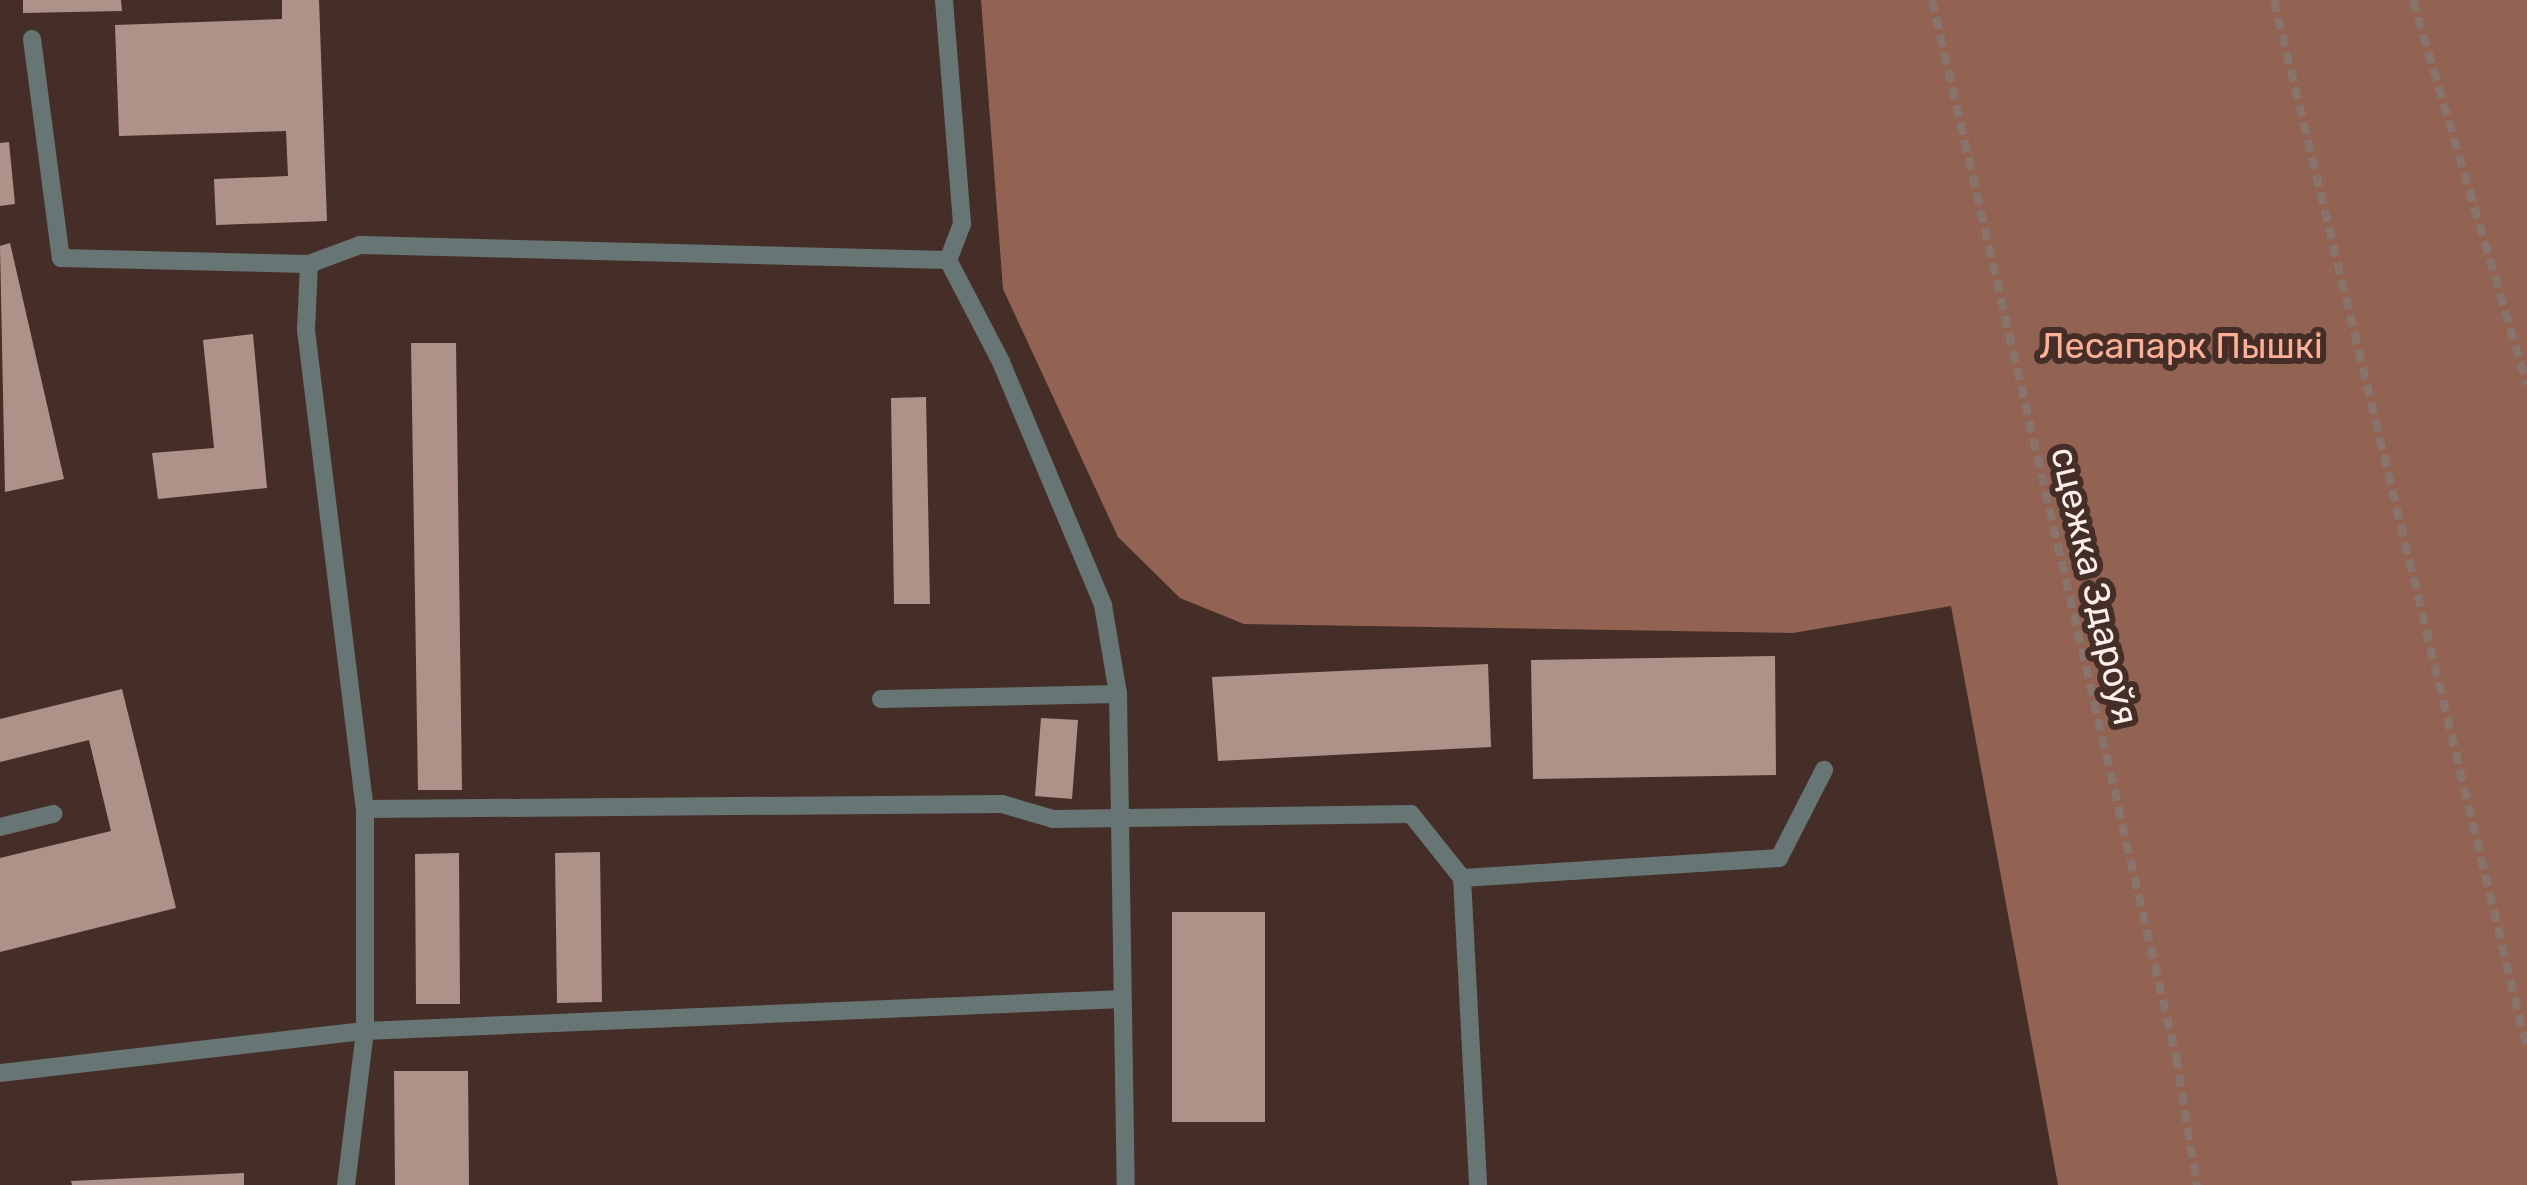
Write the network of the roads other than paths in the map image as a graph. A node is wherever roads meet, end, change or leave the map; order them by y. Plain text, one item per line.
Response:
1 (944, 0) edge
2 (32, 39) dead end
3 (948, 260) junction
4 (309, 264) junction
5 (1118, 694) junction
6 (881, 699) dead end
7 (1824, 770) dead end
8 (365, 809) junction
9 (53, 814) dead end
10 (1120, 818) junction
11 (0, 827) edge
12 (1462, 878) junction
13 (1122, 999) junction
14 (365, 1031) junction
15 (0, 1073) edge
16 (346, 1185) edge
17 (1126, 1185) edge
18 (1478, 1185) edge

1 - 3 lane
2 - 4 lane
3 - 4 lane
3 - 5 lane
4 - 8 lane
5 - 6 lane
5 - 10 lane
7 - 12 lane
8 - 10 lane
8 - 14 lane
9 - 11 lane
10 - 12 lane
10 - 13 lane
12 - 18 lane
13 - 14 lane
13 - 17 lane
14 - 15 lane
14 - 16 lane

